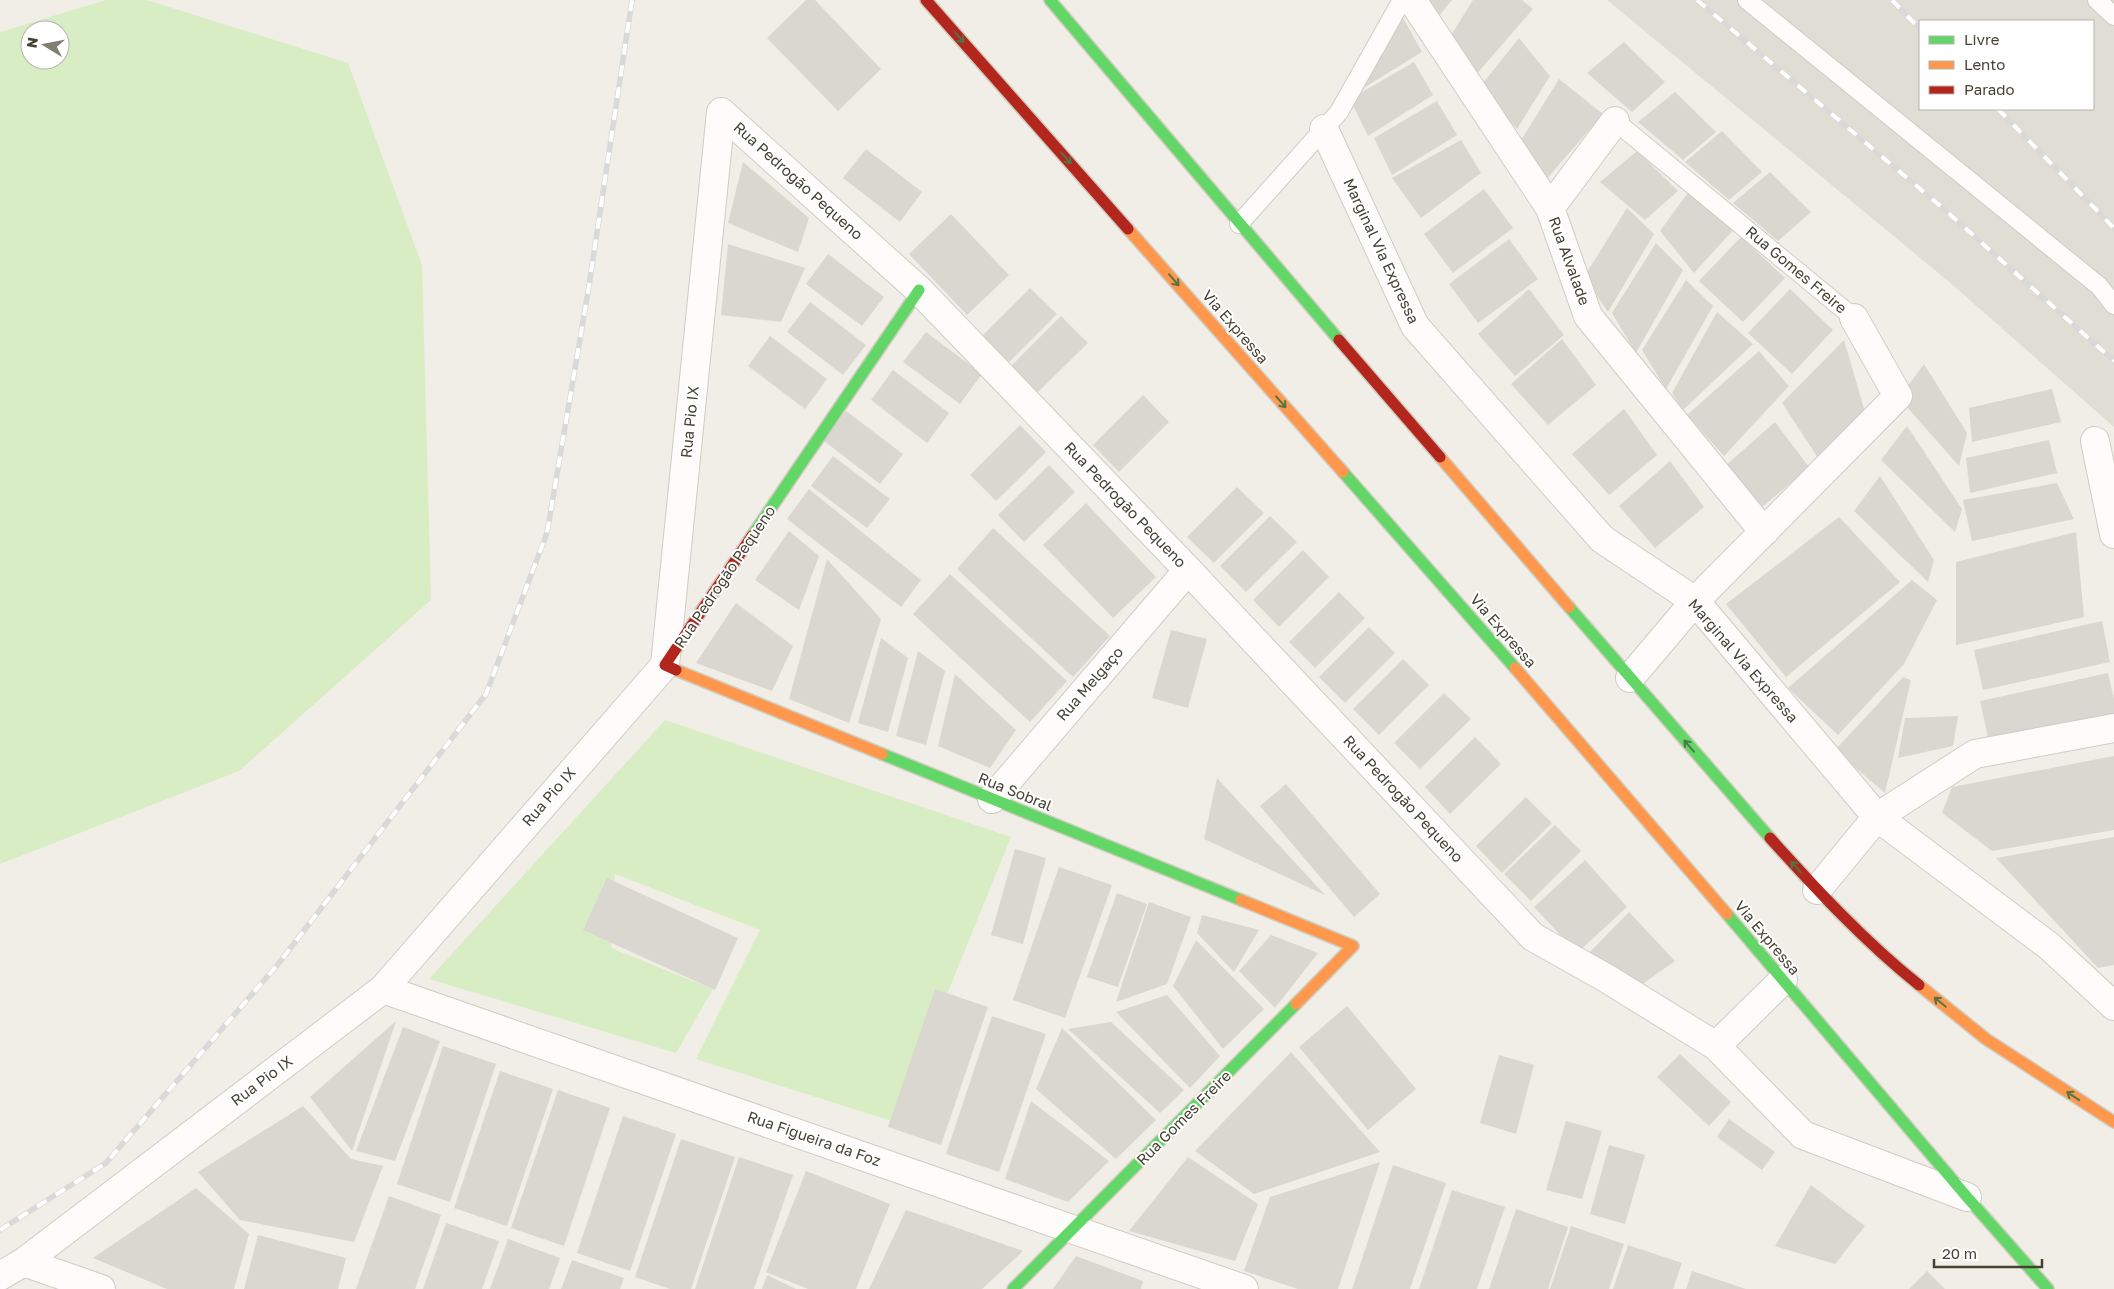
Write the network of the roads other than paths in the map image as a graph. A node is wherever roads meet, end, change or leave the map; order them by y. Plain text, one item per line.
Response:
1 (926, 0) edge
2 (1050, 0) edge
3 (1402, 0) edge
4 (1412, 0) edge
5 (1747, 0) edge
6 (2097, 0) edge
7 (2114, 16) edge
8 (721, 112) joint
9 (1615, 121) joint
10 (1324, 129) junction
11 (1550, 208) junction
12 (1239, 224) junction
13 (919, 290) junction
14 (2114, 305) edge
15 (1854, 318) joint
16 (2095, 441) dead end
17 (1764, 532) junction
18 (2114, 534) edge
19 (1188, 570) junction
20 (1695, 601) junction
21 (665, 665) junction
22 (1630, 678) junction
23 (2114, 728) edge
24 (992, 799) junction
25 (1877, 817) junction
26 (1817, 890) junction
27 (1354, 946) joint
28 (1783, 980) junction
29 (383, 988) junction
30 (2114, 1006) edge
31 (1716, 1046) junction
32 (2114, 1122) edge
33 (1967, 1197) junction
34 (1074, 1230) junction
35 (24, 1262) junction
36 (0, 1276) edge
37 (101, 1289) edge
38 (1013, 1289) edge
39 (1244, 1289) edge
40 (2048, 1289) edge

1 -> 28 main road, Via Expressa
2 - 12 main road
3 - 10 lane
4 - 11 street, Rua Alvalade
5 - 14 lane
6 - 7 lane
8 - 13 street, Rua Pedrogão Pequeno
8 - 21 street, Rua Pio IX
9 - 11 street, Rua Gomes Freire
9 - 15 lane, Rua Gomes Freire
10 - 12 lane
10 - 20 street, Marginal Via Expressa
11 - 17 street, Rua Alvalade
12 - 22 main road
13 - 19 street, Rua Pedrogão Pequeno
13 - 21 main road, Rua Pedrogão Pequeno
15 - 17 street, Rua Gomes Freire
16 - 18 street
17 - 20 street, Rua Gomes Freire
19 - 24 street, Rua Melgaço
19 - 31 street, Rua Pedrogão Pequeno
20 - 22 street, Rua Gomes Freire
20 - 25 street, Marginal Via Expressa
21 - 24 main road, Rua Sobral
21 - 29 street, Rua Pio IX
26 -> 22 main road
23 - 25 street
24 - 27 main road, Rua Sobral
25 - 26 street
25 - 30 street, Marginal Via Expressa
32 -> 26 main road
27 - 34 main road, Rua Gomes Freire
28 - 31 street
28 - 33 main road, Via Expressa
29 - 34 street, Rua Figueira da Foz
29 - 35 street, Rua Pio IX
31 - 33 street, Rua Pedrogão Pequeno
33 - 40 main road, Via Expressa
34 - 38 main road, Rua Gomes Freire
34 - 39 street, Rua Figueira da Foz
35 - 36 street, Rua Pio IX
35 - 37 street

